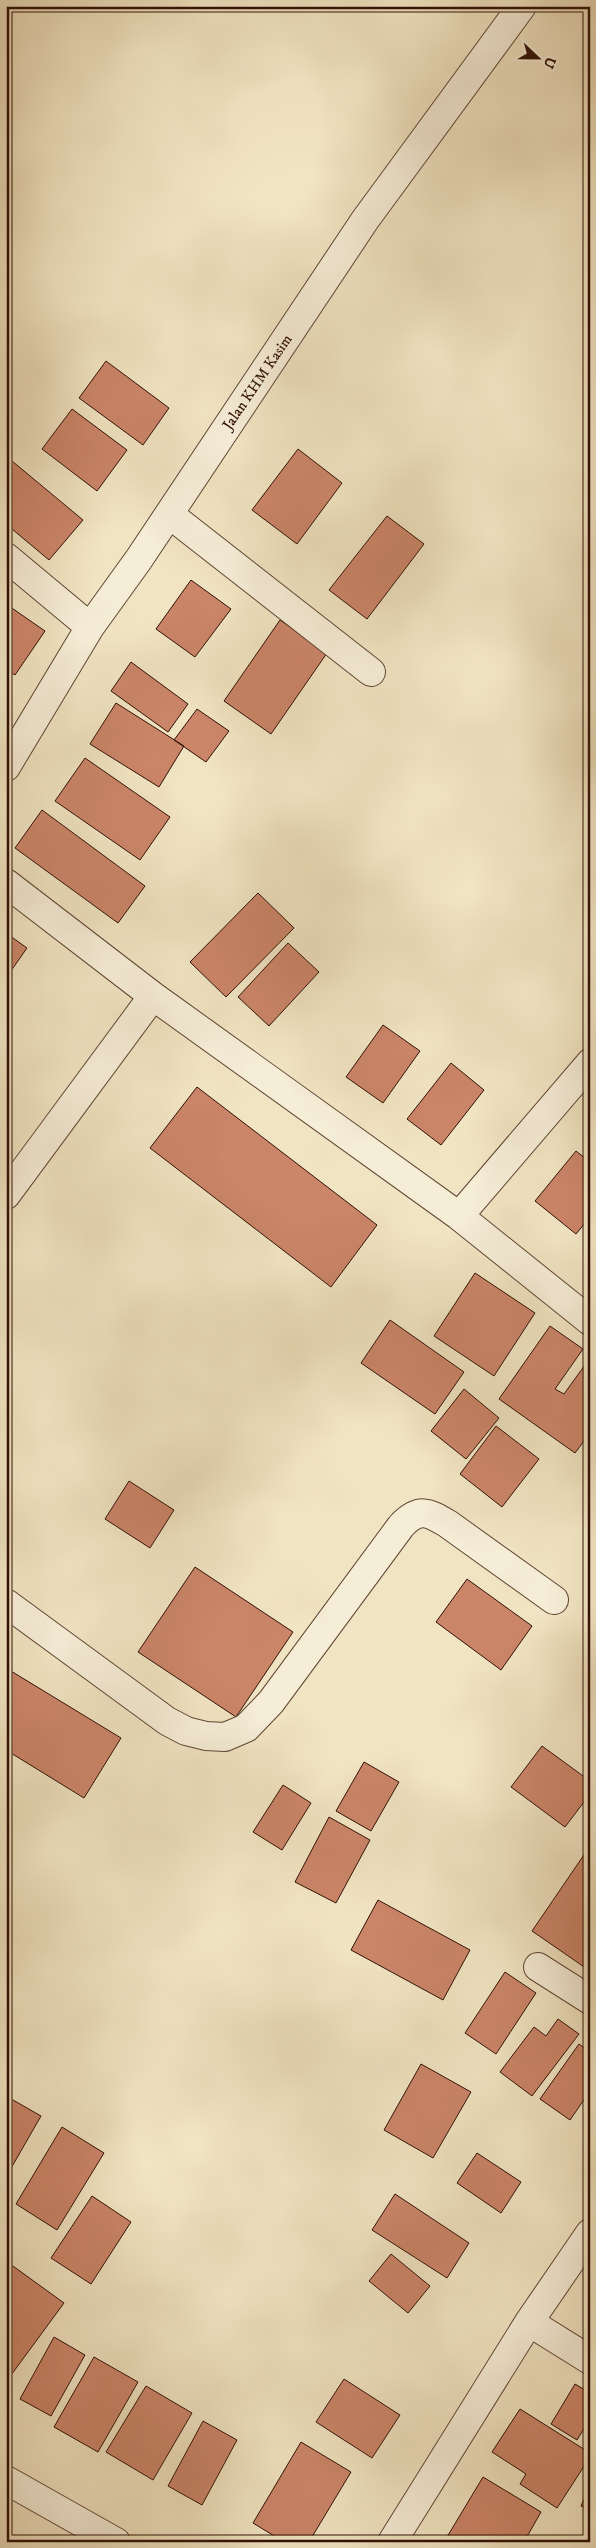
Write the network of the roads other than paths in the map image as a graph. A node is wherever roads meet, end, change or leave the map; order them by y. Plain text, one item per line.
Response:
1 (520, 10) edge
2 (169, 514) junction
3 (6, 557) edge
4 (90, 628) junction
5 (372, 672) dead end
6 (6, 767) edge
7 (6, 883) edge
8 (153, 996) junction
9 (590, 1062) edge
10 (6, 1195) edge
11 (459, 1216) junction
12 (590, 1322) edge
13 (554, 1600) dead end
14 (6, 1603) edge
15 (538, 1967) dead end
16 (590, 2000) edge
17 (590, 2233) edge
18 (529, 2322) junction
19 (590, 2360) edge
20 (6, 2480) edge
21 (116, 2542) edge
22 (392, 2542) edge

1 - 2 street, Jalan KHM Kasim
2 - 4 street, Jalan KHM Kasim
2 - 5 street
3 - 4 street
4 - 6 street, Jalan KHM Kasim
7 - 8 street
8 - 10 street
8 - 11 street
9 - 11 street
11 - 12 street
13 - 14 street
15 - 16 street
17 - 18 street
18 - 19 street
18 - 22 street
20 - 21 street

